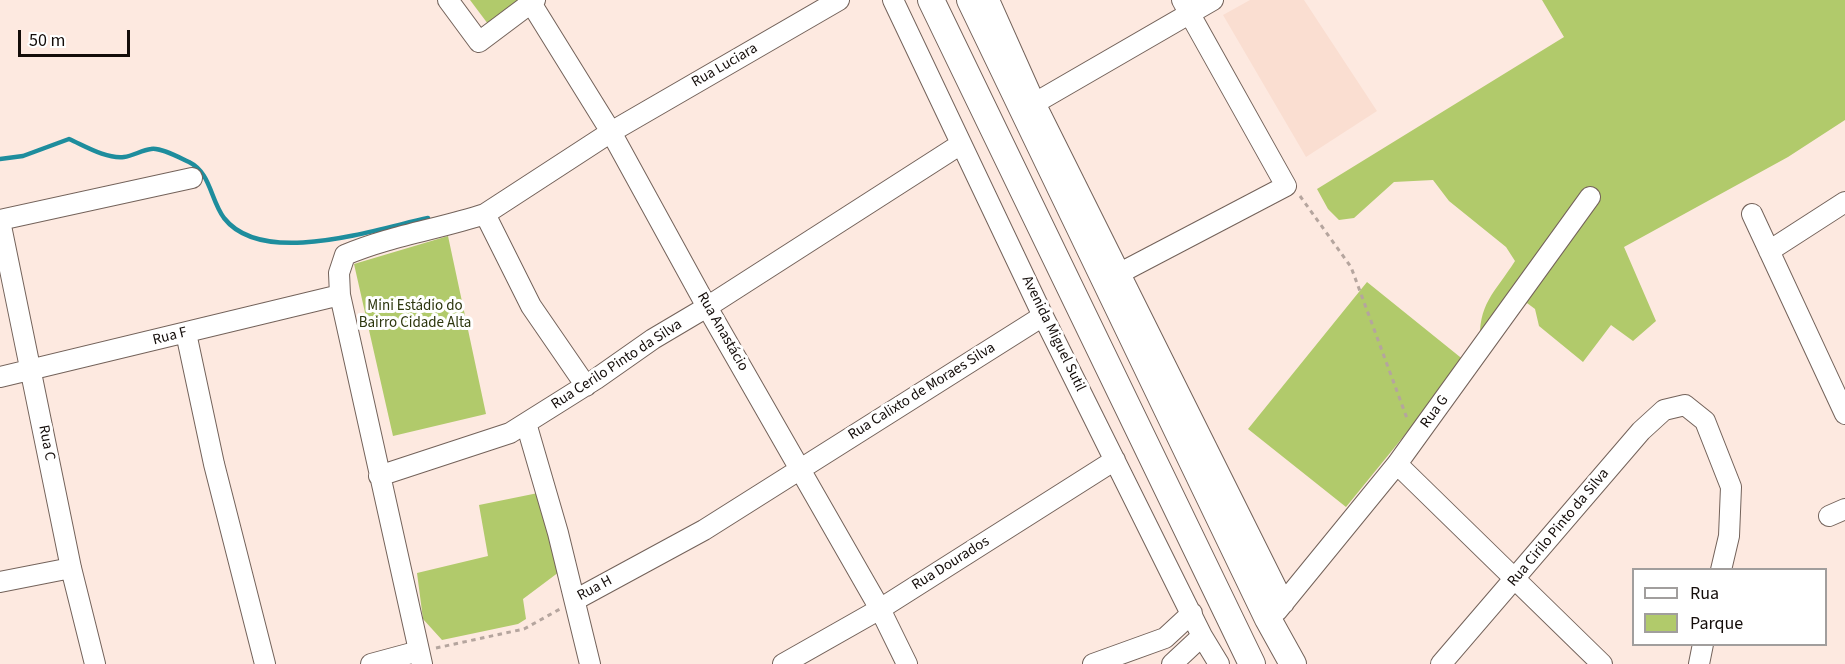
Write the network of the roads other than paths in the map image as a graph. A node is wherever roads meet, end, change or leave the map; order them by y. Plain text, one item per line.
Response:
1 (448, 0) edge
2 (839, 0) edge
3 (893, 0) edge
4 (931, 0) edge
5 (970, 0) edge
6 (989, 0) edge
7 (1213, 0) edge
8 (533, 2) edge
9 (1186, 7) edge
10 (1035, 103) junction
11 (611, 132) junction
12 (961, 144) junction
13 (192, 178) dead end
14 (1590, 197) dead end
15 (1845, 202) edge
16 (485, 214) junction
17 (1752, 214) dead end
18 (0, 221) edge
19 (1769, 251) junction
20 (1120, 273) junction
21 (340, 295) junction
22 (707, 308) junction
23 (1043, 316) junction
24 (186, 333) junction
25 (31, 369) junction
26 (0, 377) edge
27 (585, 386) junction
28 (1845, 414) edge
29 (526, 423) junction
30 (1115, 460) junction
31 (1397, 465) junction
32 (800, 468) junction
33 (379, 476) junction
34 (71, 568) junction
35 (1721, 568) edge
36 (1516, 579) junction
37 (0, 582) edge
38 (575, 600) junction
39 (880, 609) junction
40 (1276, 611) junction
41 (1192, 614) junction
42 (1202, 636) junction
43 (1703, 646) edge
44 (421, 658) edge
45 (95, 664) edge
46 (265, 664) edge
47 (371, 664) edge
48 (590, 664) edge
49 (783, 664) edge
50 (907, 664) edge
51 (1093, 664) edge
52 (1172, 664) edge
53 (1219, 664) edge
54 (1252, 664) edge
55 (1293, 664) edge
56 (1441, 664) edge
57 (1602, 664) edge
58 (1699, 664) edge

1 - 8 street
2 - 11 street, Rua Luciara
3 - 12 street, Avenida Miguel Sutil
4 - 54 main road
5 - 40 main road
6 - 10 street
7 - 9 street
8 - 11 street, Rua Anastácio
9 - 10 street
9 - 20 street
10 - 20 street
11 - 16 street, Rua Luciara
11 - 22 street, Rua Anastácio
12 - 22 street, Rua Cerilo Pinto da Silva
12 - 23 street, Avenida Miguel Sutil
13 - 18 street
14 - 31 street, Rua G
15 - 19 street
16 - 21 street, Rua Luciara
16 - 27 street
17 - 19 street
18 - 25 street, Rua C
19 - 28 street
20 - 40 street
21 - 24 street, Rua F
21 - 33 street
22 - 27 street, Rua Cerilo Pinto da Silva
22 - 32 street, Rua Anastácio
23 - 30 street, Avenida Miguel Sutil
23 - 32 street, Rua Calixto de Moraes Silva
24 - 25 street, Rua F
24 - 46 street
25 - 26 street, Rua F
25 - 34 street, Rua C
27 - 29 street, Rua Cerilo Pinto da Silva
29 - 33 street, Rua Cerilo Pinto da Silva
29 - 38 street
30 - 39 street, Rua Dourados
30 - 41 street, Avenida Miguel Sutil
31 - 36 street
31 - 40 street, Rua G
32 - 38 street, Rua H
32 - 39 street, Rua Anastácio
33 - 44 street
34 - 37 street
34 - 45 street, Rua C
35 - 36 street, Rua Cirilo Pinto da Silva
36 - 56 street, Rua Cirilo Pinto da Silva
36 - 57 street
38 - 48 street
39 - 49 street, Rua Dourados
39 - 50 street, Rua Anastácio
40 - 55 main road
41 - 42 street, Avenida Miguel Sutil
41 - 51 street
42 - 52 street
42 - 53 street, Avenida Miguel Sutil
43 - 58 street
44 - 47 street

